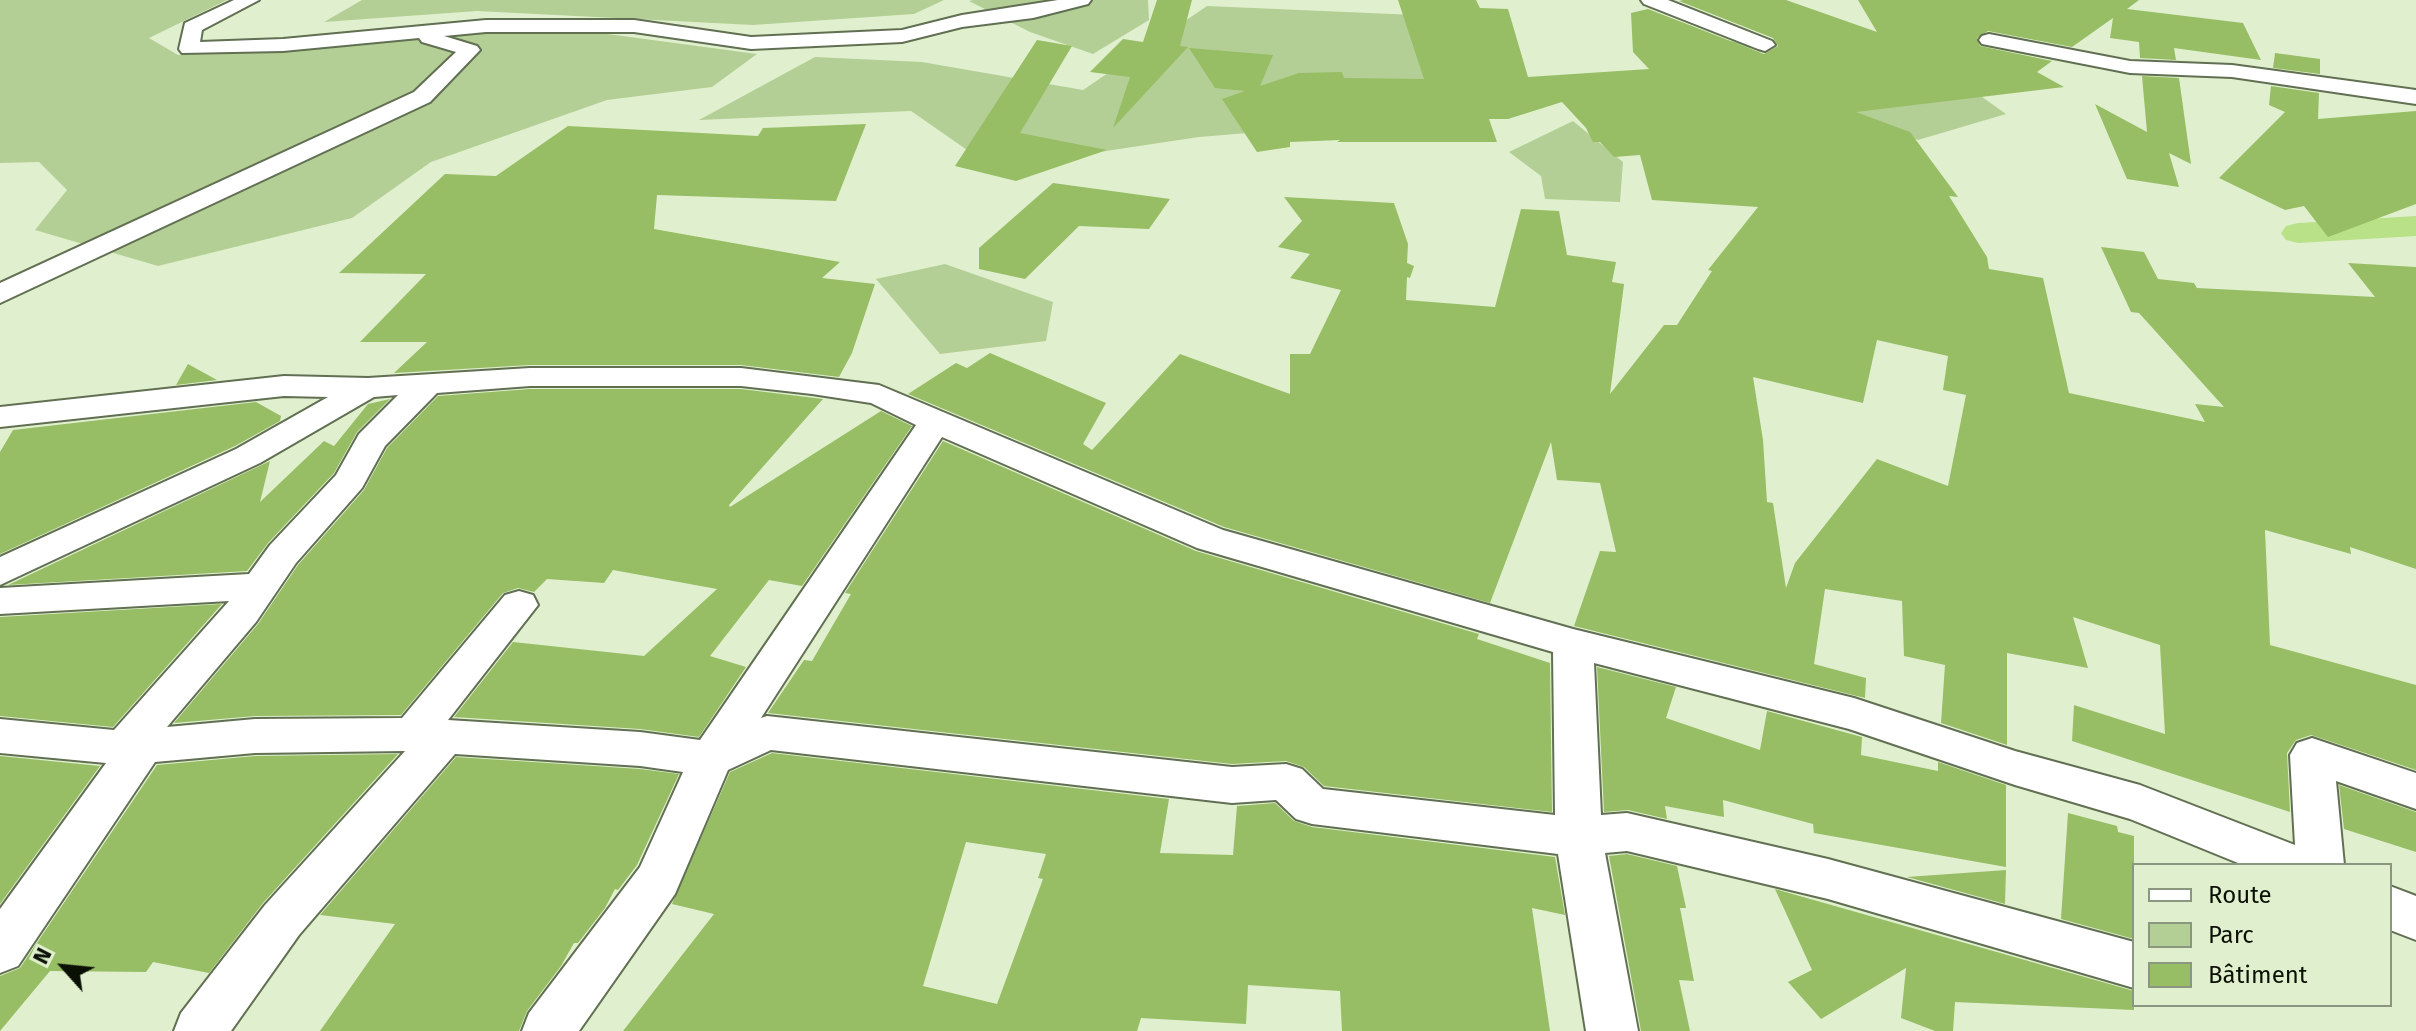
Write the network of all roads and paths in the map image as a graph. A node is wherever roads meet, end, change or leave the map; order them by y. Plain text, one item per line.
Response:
1 (249, 0) edge
2 (1081, 0) edge
3 (1651, 0) edge
4 (416, 35) junction
5 (1989, 40) dead end
6 (1765, 45) dead end
7 (2416, 97) edge
8 (0, 294) edge
9 (429, 383) junction
10 (368, 388) junction
11 (0, 417) edge
12 (935, 422) junction
13 (261, 586) junction
14 (1, 596) edge
15 (519, 605) dead end
16 (1573, 643) junction
17 (0, 736) edge
18 (428, 736) junction
19 (124, 748) junction
20 (711, 759) junction
21 (2416, 791) edge
22 (1579, 837) junction
23 (2289, 863) edge
24 (2320, 863) edge
25 (2392, 908) edge
26 (2416, 918) edge
27 (0, 950) edge
28 (2132, 964) edge
29 (200, 1031) edge
30 (548, 1031) edge
31 (1612, 1031) edge

1 - 4 street
2 - 4 street
3 - 6 street
4 - 8 street
5 - 7 street
9 - 10 street
9 - 12 street
9 - 13 street
10 - 11 street
10 - 14 street
12 - 16 street
12 - 20 street
13 - 14 street
13 - 19 street
15 - 18 street
16 - 22 street
16 - 23 street
17 - 19 street
18 - 19 street
18 - 20 street
18 - 29 street
19 - 27 street
20 - 22 street
20 - 30 street
21 - 24 street
22 - 28 street
22 - 31 street
25 - 26 street

